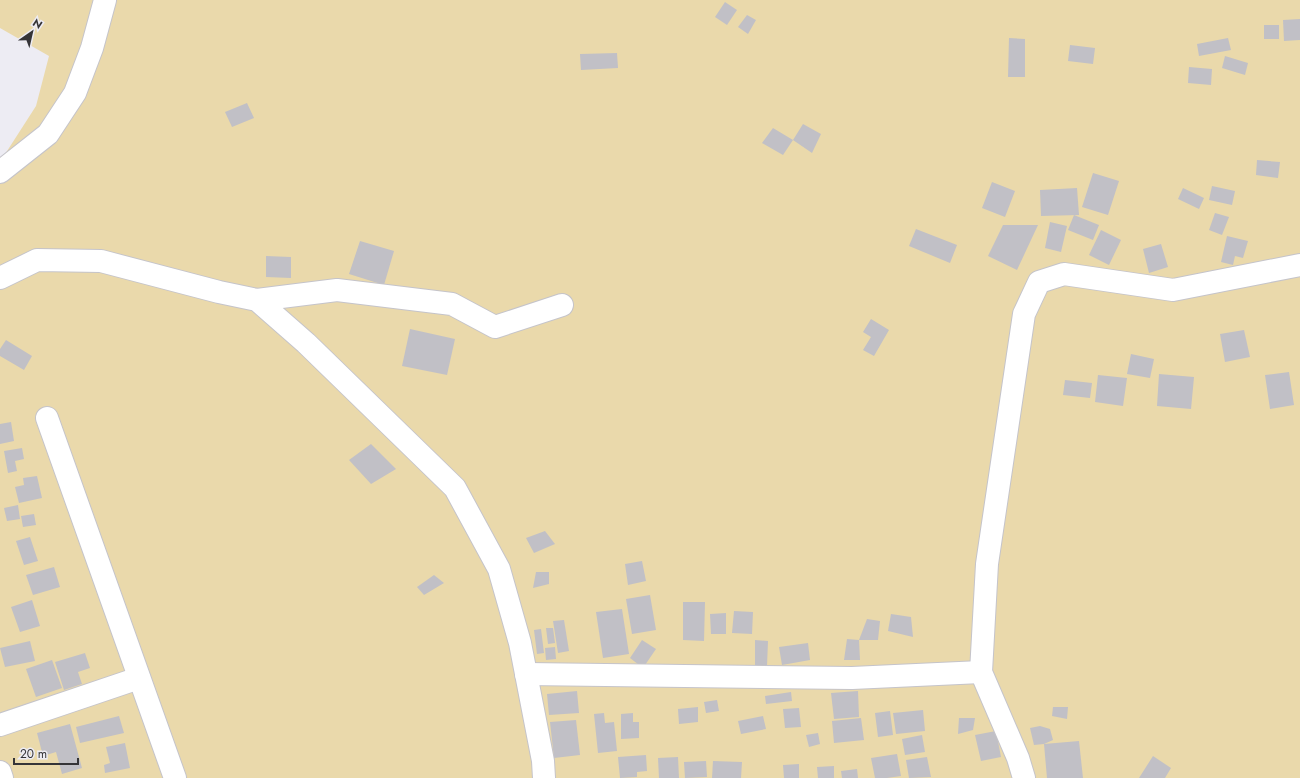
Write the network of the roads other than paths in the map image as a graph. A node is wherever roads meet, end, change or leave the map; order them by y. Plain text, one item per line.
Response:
1 (105, 0) edge
2 (0, 172) edge
3 (1300, 265) edge
4 (0, 278) edge
5 (257, 300) junction
6 (562, 305) dead end
7 (47, 418) dead end
8 (981, 672) junction
9 (526, 674) junction
10 (139, 678) junction
11 (0, 725) edge
12 (175, 778) edge
13 (544, 778) edge
14 (1024, 778) edge

1 - 2 street
3 - 8 street
4 - 5 street
5 - 6 street
5 - 9 street
7 - 10 street
8 - 9 street
8 - 14 street
9 - 13 street
10 - 11 street
10 - 12 street

